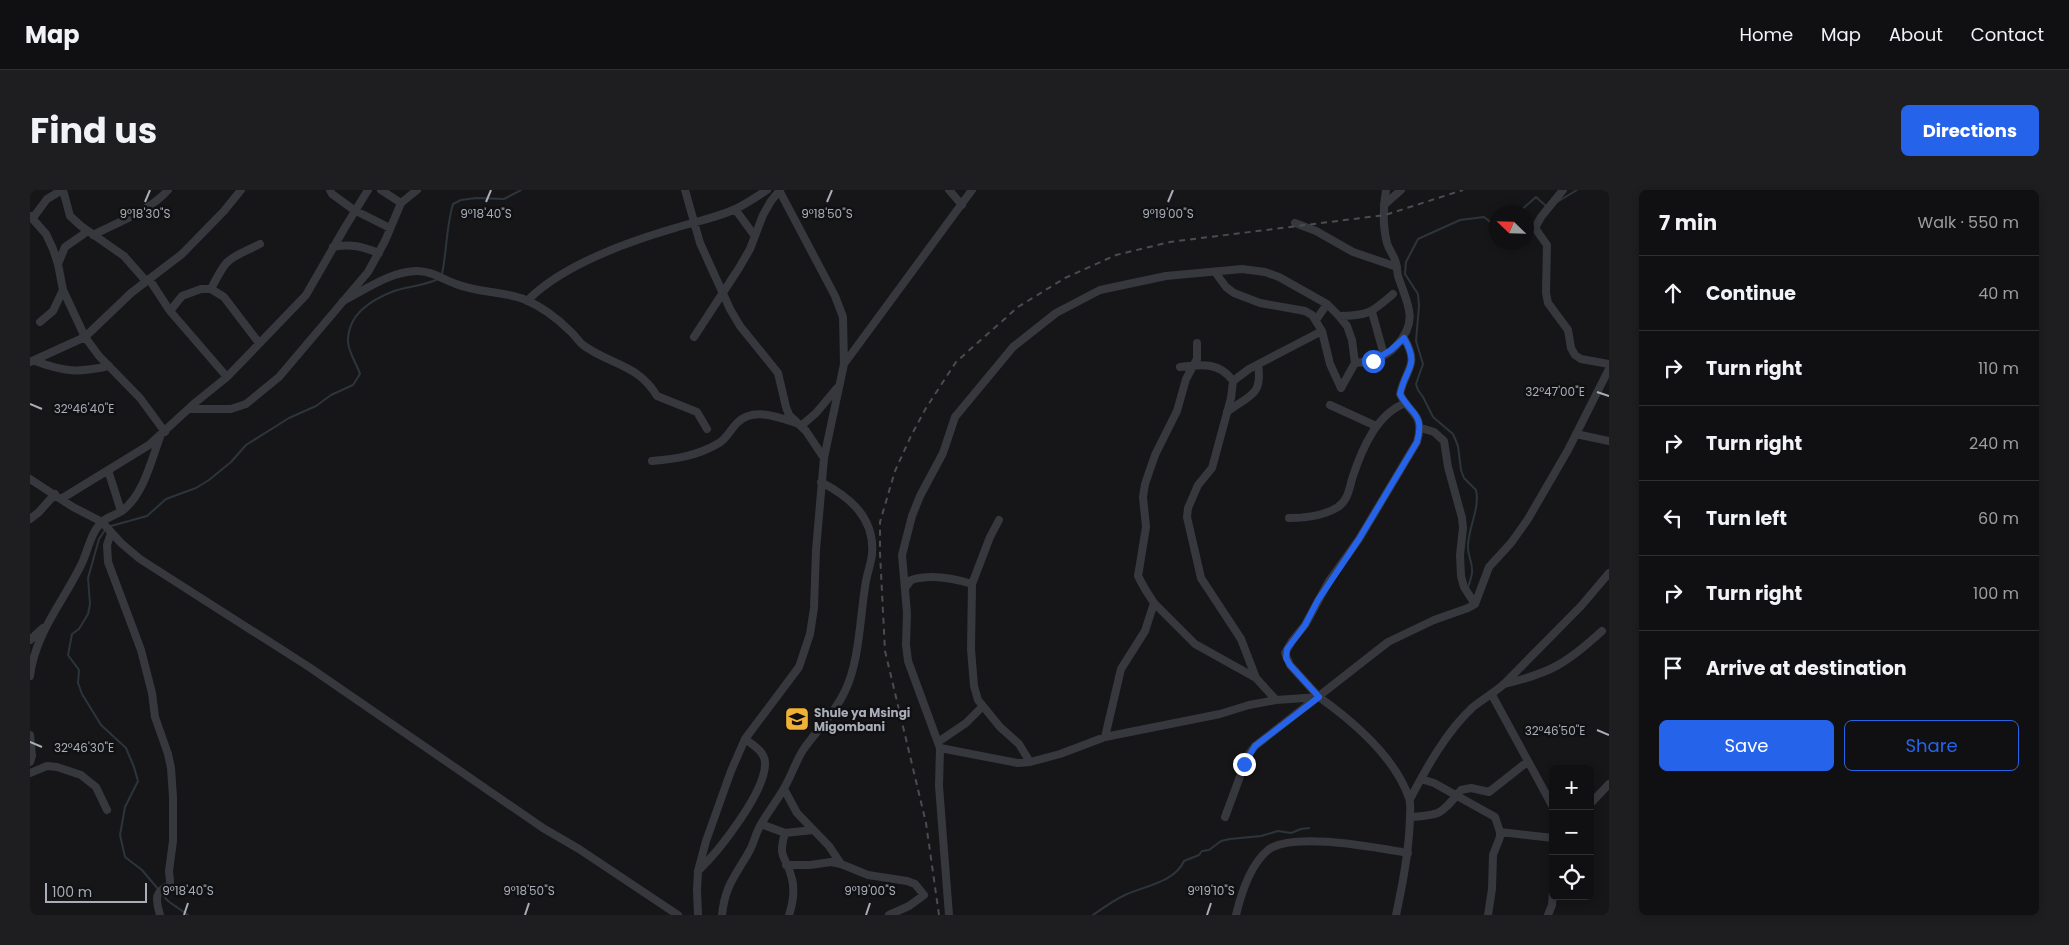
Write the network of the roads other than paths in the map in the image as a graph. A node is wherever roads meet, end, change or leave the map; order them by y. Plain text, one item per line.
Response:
1 (62, 190) edge
2 (168, 190) edge
3 (241, 190) edge
4 (330, 190) edge
5 (368, 190) edge
6 (381, 190) edge
7 (417, 190) edge
8 (685, 190) edge
9 (767, 190) edge
10 (779, 190) edge
11 (949, 190) edge
12 (972, 190) edge
13 (1386, 190) edge
14 (1401, 190) edge
15 (1563, 190) edge
16 (401, 202) junction
17 (962, 205) junction
18 (1384, 205) junction
19 (735, 209) junction
20 (354, 210) junction
21 (32, 217) edge
22 (694, 223) junction
23 (1295, 223) dead end
24 (390, 228) junction
25 (91, 233) junction
26 (754, 235) junction
27 (260, 244) dead end
28 (333, 247) junction
29 (379, 253) junction
30 (58, 264) junction
31 (1397, 267) junction
32 (1215, 272) junction
33 (148, 280) junction
34 (211, 289) junction
35 (63, 290) junction
36 (722, 293) junction
37 (1393, 294) dead end
38 (343, 301) junction
39 (527, 301) junction
40 (1327, 304) junction
41 (170, 311) junction
42 (1372, 312) junction
43 (1339, 316) junction
44 (1316, 320) junction
45 (40, 322) dead end
46 (1322, 331) junction
47 (85, 337) junction
48 (694, 337) dead end
49 (1404, 338) junction
50 (259, 343) junction
51 (1197, 343) dead end
52 (1384, 355) junction
53 (32, 362) edge
54 (1355, 363) junction
55 (844, 364) junction
56 (1609, 364) edge
57 (1194, 365) junction
58 (1258, 365) junction
59 (109, 366) junction
60 (1180, 367) dead end
61 (1609, 369) edge
62 (227, 377) junction
63 (1233, 381) junction
64 (839, 386) junction
65 (1406, 403) junction
66 (1330, 405) dead end
67 (190, 409) junction
68 (1227, 412) junction
69 (799, 425) junction
70 (1376, 426) junction
71 (707, 428) dead end
72 (1421, 428) junction
73 (163, 434) junction
74 (1576, 434) junction
75 (1609, 441) edge
76 (824, 458) junction
77 (652, 461) dead end
78 (108, 470) junction
79 (30, 480) edge
80 (821, 482) junction
81 (58, 497) junction
82 (121, 511) junction
83 (1289, 518) dead end
84 (30, 519) edge
85 (999, 520) dead end
86 (102, 522) junction
87 (111, 533) junction
88 (1609, 573) edge
89 (972, 584) junction
90 (905, 588) junction
91 (1154, 603) junction
92 (1475, 604) junction
93 (46, 624) junction
94 (1602, 631) dead end
95 (30, 640) edge
96 (30, 676) edge
97 (1256, 678) junction
98 (1504, 684) junction
99 (1492, 695) junction
100 (1319, 697) junction
101 (1276, 700) junction
102 (982, 706) junction
103 (30, 735) edge
104 (1105, 736) junction
105 (745, 739) junction
106 (939, 745) junction
107 (30, 762) edge
108 (1030, 762) junction
109 (1527, 762) junction
110 (30, 773) edge
111 (1421, 779) junction
112 (1609, 784) edge
113 (784, 789) junction
114 (1456, 796) junction
115 (1410, 799) junction
116 (1549, 800) edge
117 (1594, 800) edge
118 (107, 810) dead end
119 (1225, 816) dead end
120 (1410, 817) junction
121 (761, 824) junction
122 (813, 830) junction
123 (1500, 832) junction
124 (785, 833) junction
125 (1549, 838) edge
126 (1408, 853) junction
127 (841, 864) junction
128 (786, 865) junction
129 (698, 870) junction
130 (1552, 900) edge
131 (160, 915) edge
132 (678, 915) edge
133 (698, 915) edge
134 (722, 915) edge
135 (789, 915) edge
136 (889, 915) edge
137 (949, 915) edge
138 (1236, 915) edge
139 (1396, 915) edge
140 (1488, 915) edge
141 (1548, 915) edge

1 - 21 street
1 - 25 street
2 - 25 street
3 - 33 street
4 - 20 street
5 - 20 street
6 - 16 street
7 - 16 street
8 - 22 street
9 - 19 street
10 - 26 street
10 - 55 street
11 - 17 street
12 - 17 street
13 - 18 street
14 - 18 street
15 - 56 street
16 - 24 street
17 - 55 street
18 - 31 street
19 - 22 street
19 - 26 street
20 - 24 street
20 - 28 street
21 - 30 street
22 - 36 street
22 - 39 street
23 - 31 street
24 - 29 street
25 - 30 street
25 - 33 street
26 - 36 street
27 - 34 street
28 - 29 street
28 - 50 street
29 - 38 street
30 - 35 street
31 - 49 street
32 - 40 street
32 - 44 street
32 - 90 street
33 - 41 street
33 - 47 street
34 - 41 street
34 - 50 street
35 - 45 street
35 - 47 street
36 - 48 street
36 - 69 street
37 - 42 street
38 - 39 street
38 - 67 street
39 - 71 street
40 - 43 street
40 - 44 street
41 - 62 street
42 - 43 street
42 - 52 street
43 - 54 street
44 - 46 street
46 - 54 street
46 - 58 street
47 - 53 street
47 - 59 street
49 - 52 street
49 - 65 street
50 - 62 street
51 - 57 street
52 - 54 street
53 - 59 street
55 - 64 street
57 - 60 street
57 - 63 street
57 - 91 street
58 - 63 street
58 - 68 street
59 - 73 street
61 - 74 street
62 - 67 street
63 - 68 street
64 - 69 street
64 - 76 street
65 - 70 street
65 - 72 street
66 - 70 street
67 - 73 street
68 - 97 street
69 - 76 street
69 - 77 street
70 - 83 street
72 - 92 street
72 - 100 street
73 - 78 street
73 - 82 street
74 - 75 street
74 - 92 street
76 - 80 street
78 - 81 street
78 - 82 street
79 - 81 street
80 - 105 street
80 - 113 street
81 - 84 street
81 - 86 street
82 - 86 street
85 - 89 street
86 - 87 street
86 - 93 street
87 - 131 street
87 - 132 street
88 - 98 street
89 - 90 street
89 - 102 street
90 - 106 street
91 - 97 street
91 - 104 street
92 - 100 street
93 - 95 street
93 - 96 street
94 - 98 street
97 - 101 street
98 - 99 street
99 - 109 street
99 - 111 street
100 - 101 street
100 - 115 street
100 - 119 street
101 - 104 street
102 - 106 street
102 - 108 street
103 - 107 street
104 - 108 street
105 - 129 street
105 - 129 street
106 - 108 street
106 - 137 street
109 - 114 street
109 - 116 street
110 - 118 street
111 - 114 street
111 - 115 street
112 - 117 street
113 - 121 street
113 - 122 street
114 - 120 street
114 - 123 street
115 - 120 street
120 - 126 street
121 - 124 street
121 - 134 street
122 - 124 street
122 - 127 street
123 - 125 street
123 - 140 street
124 - 128 street
126 - 138 street
126 - 139 street
127 - 128 street
127 - 136 street
128 - 135 street
129 - 133 street
130 - 141 street

